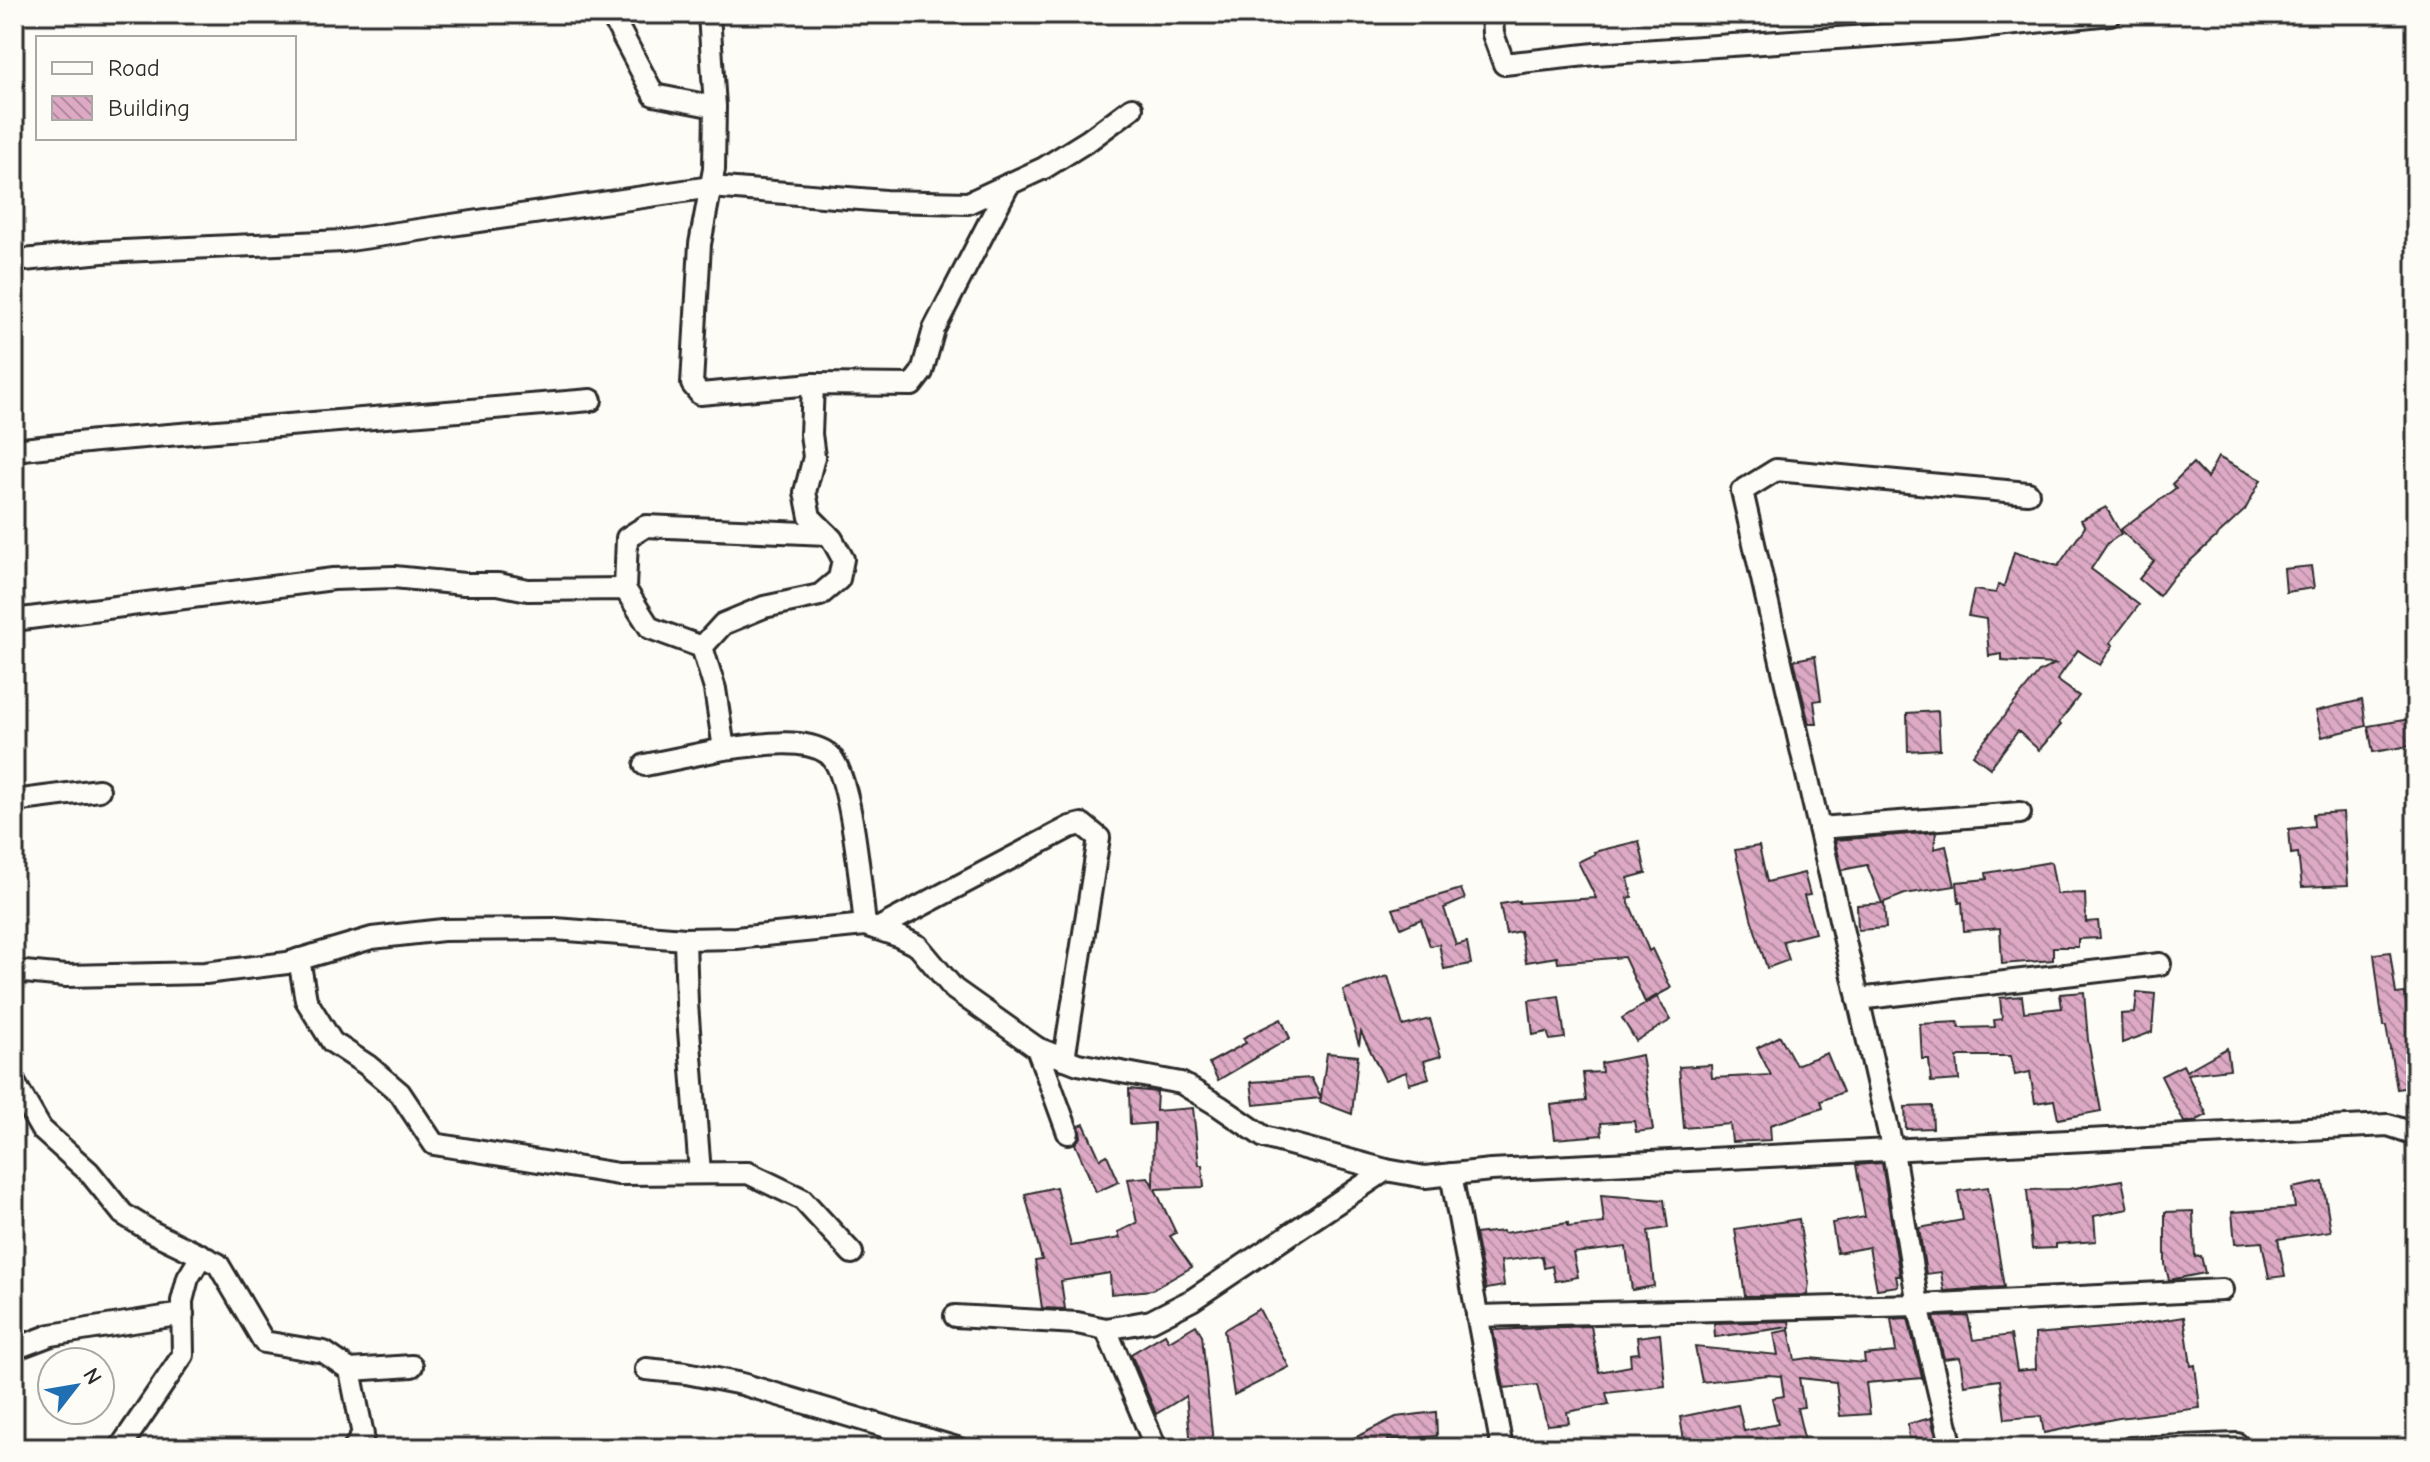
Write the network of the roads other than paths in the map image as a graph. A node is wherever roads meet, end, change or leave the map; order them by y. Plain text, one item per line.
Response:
1 (611, 14) edge
2 (709, 14) edge
3 (1492, 14) edge
4 (2110, 14) edge
5 (715, 107) junction
6 (1132, 108) dead end
7 (1009, 184) junction
8 (711, 187) junction
9 (14, 261) edge
10 (813, 384) junction
11 (591, 400) dead end
12 (14, 450) edge
13 (2028, 493) dead end
14 (827, 534) junction
15 (625, 589) junction
16 (14, 620) edge
17 (702, 647) junction
18 (724, 749) junction
19 (645, 765) dead end
20 (99, 790) dead end
21 (14, 801) edge
22 (2020, 813) dead end
23 (1819, 828) junction
24 (871, 927) junction
25 (685, 939) junction
26 (299, 959) junction
27 (2160, 964) dead end
28 (14, 971) edge
29 (1858, 999) junction
30 (1037, 1048) junction
31 (1064, 1059) junction
32 (14, 1082) edge
33 (1068, 1133) dead end
34 (2416, 1134) edge
35 (1893, 1151) junction
36 (1386, 1170) junction
37 (700, 1173) junction
38 (1451, 1174) junction
39 (852, 1253) dead end
40 (202, 1255) junction
41 (2222, 1290) dead end
42 (1918, 1305) junction
43 (183, 1314) junction
44 (955, 1316) dead end
45 (1477, 1316) junction
46 (1106, 1329) junction
47 (14, 1349) edge
48 (412, 1366) dead end
49 (646, 1369) dead end
50 (350, 1370) junction
51 (2237, 1444) dead end
52 (120, 1448) edge
53 (354, 1448) edge
54 (957, 1448) edge
55 (1156, 1448) edge
56 (1502, 1448) edge
57 (1952, 1448) edge
58 (2130, 1448) edge

1 - 5 street
2 - 5 street
3 - 4 street
5 - 8 street
6 - 7 street
7 - 8 street
7 - 10 street
8 - 9 street
8 - 10 street
10 - 14 street
11 - 12 street
13 - 23 street
14 - 15 street
14 - 17 street
15 - 16 street
15 - 17 street
17 - 18 street
18 - 19 street
18 - 24 street
20 - 21 street
22 - 23 street
23 - 29 street
24 - 25 street
24 - 30 street
24 - 31 street
25 - 26 street
25 - 37 street
26 - 28 street
26 - 37 street
27 - 29 street
29 - 35 street
30 - 31 street
30 - 33 street
31 - 36 street
32 - 40 street
34 - 35 street
35 - 38 street
35 - 42 street
36 - 38 street
36 - 46 street
37 - 39 street
38 - 45 street
40 - 43 street
40 - 50 street
41 - 42 street
42 - 45 street
42 - 57 street
43 - 47 street
43 - 52 street
44 - 46 street
45 - 56 street
46 - 55 street
48 - 50 street
49 - 54 street
50 - 53 street
51 - 58 street

